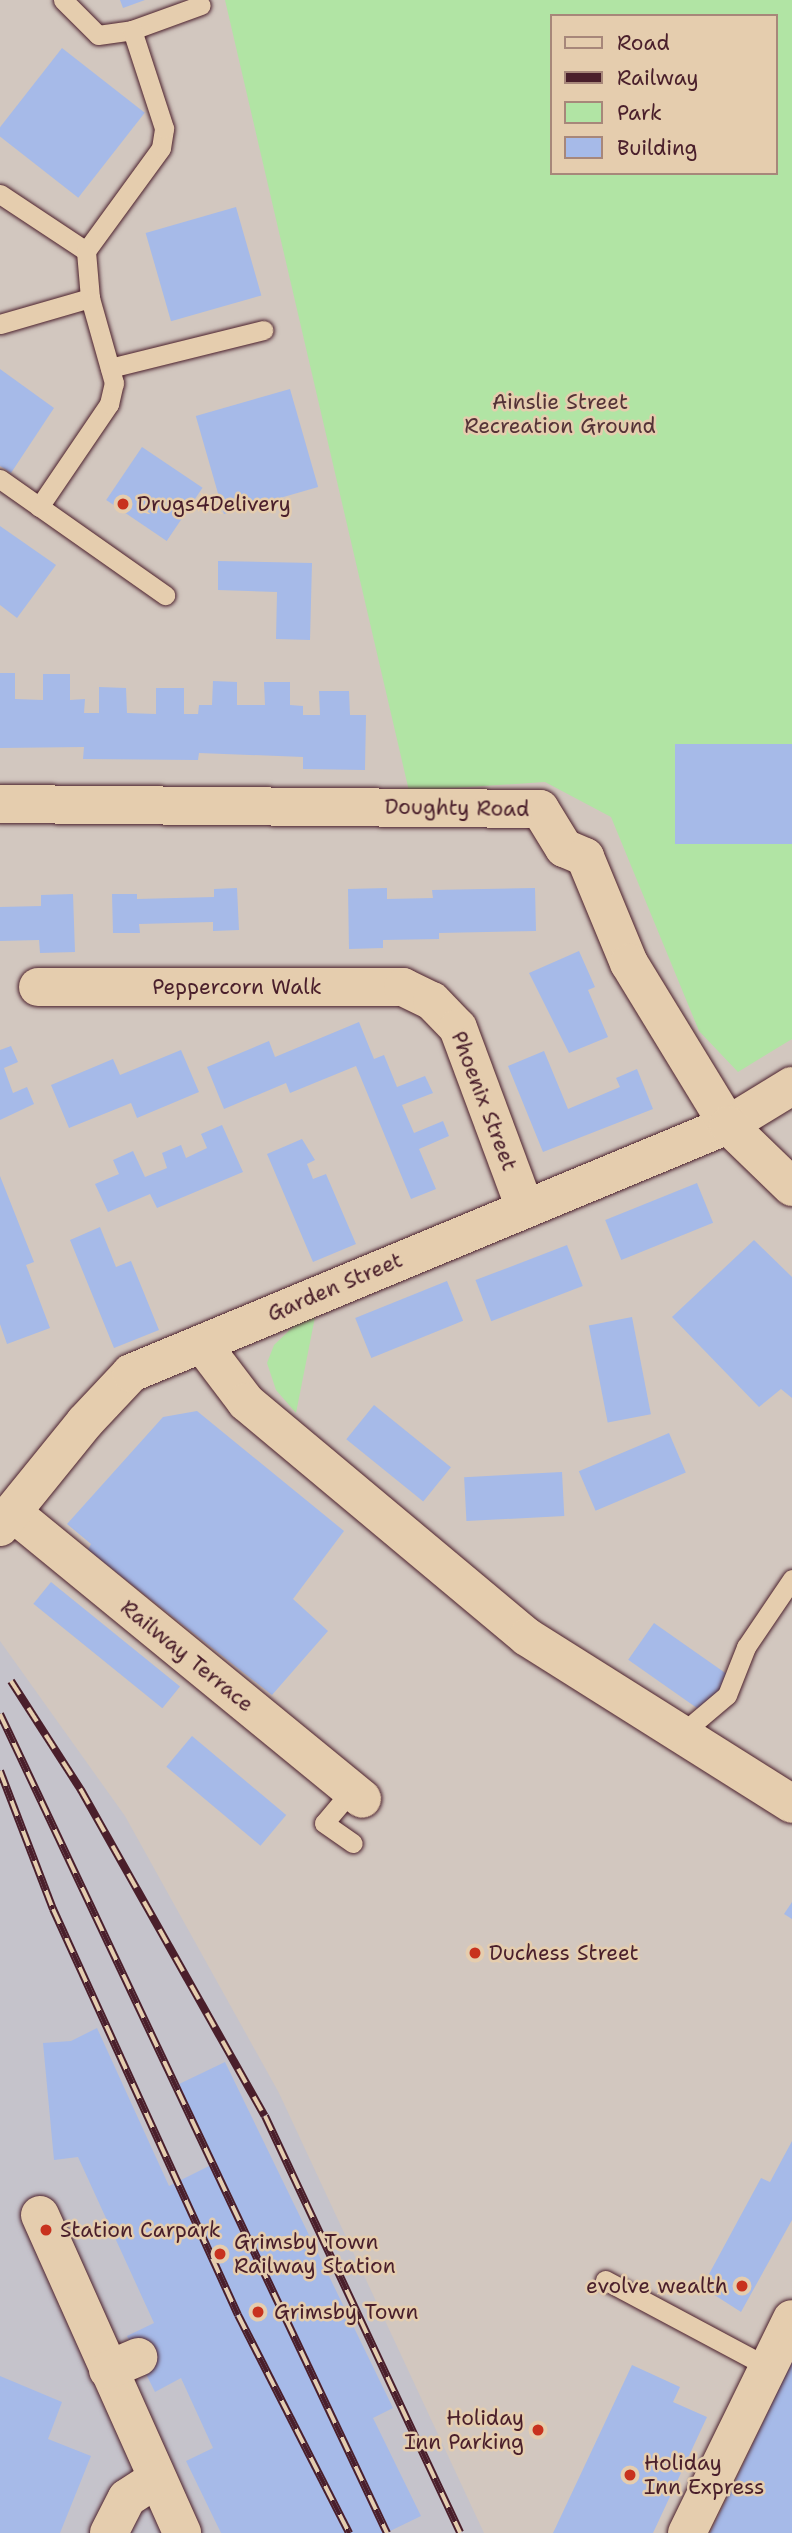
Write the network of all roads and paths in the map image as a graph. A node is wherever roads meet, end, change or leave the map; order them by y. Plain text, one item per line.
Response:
1 (63, 0) edge
2 (201, 5) dead end
3 (132, 30) junction
4 (0, 194) edge
5 (86, 251) junction
6 (90, 298) junction
7 (0, 324) edge
8 (263, 330) dead end
9 (110, 368) junction
10 (0, 479) edge
11 (40, 507) junction
12 (165, 595) dead end
13 (0, 804) edge
14 (38, 987) dead end
15 (432, 1002) joint
16 (792, 1086) edge
17 (727, 1125) junction
18 (792, 1186) edge
19 (526, 1208) junction
20 (202, 1344) junction
21 (6, 1520) edge
22 (792, 1579) edge
23 (681, 1734) junction
24 (357, 1795) joint
25 (792, 1804) edge
26 (353, 1843) dead end
27 (40, 2215) dead end
28 (605, 2280) dead end
29 (792, 2319) edge
30 (768, 2367) junction
31 (156, 2479) junction
32 (109, 2533) edge
33 (182, 2533) edge
34 (687, 2533) edge

1 - 3 lane
2 - 3 lane
3 - 5 lane
4 - 5 lane
5 - 6 lane
6 - 7 lane
6 - 9 lane
8 - 9 lane
9 - 11 lane
10 - 11 lane
11 - 12 lane
13 - 17 street, Doughty Road
14 - 15 street, Peppercorn Walk
15 - 19 street, Phoenix Street
16 - 17 street, Garden Street
17 - 18 street
17 - 19 street, Garden Street
19 - 20 street, Garden Street
20 - 21 street, Garden Street
20 - 23 street
21 - 24 street, Railway Terrace
22 - 23 lane
23 - 25 street
24 - 26 lane
27 - 31 street
28 - 30 lane
29 - 30 street
30 - 34 street
31 - 32 street
31 - 33 street

